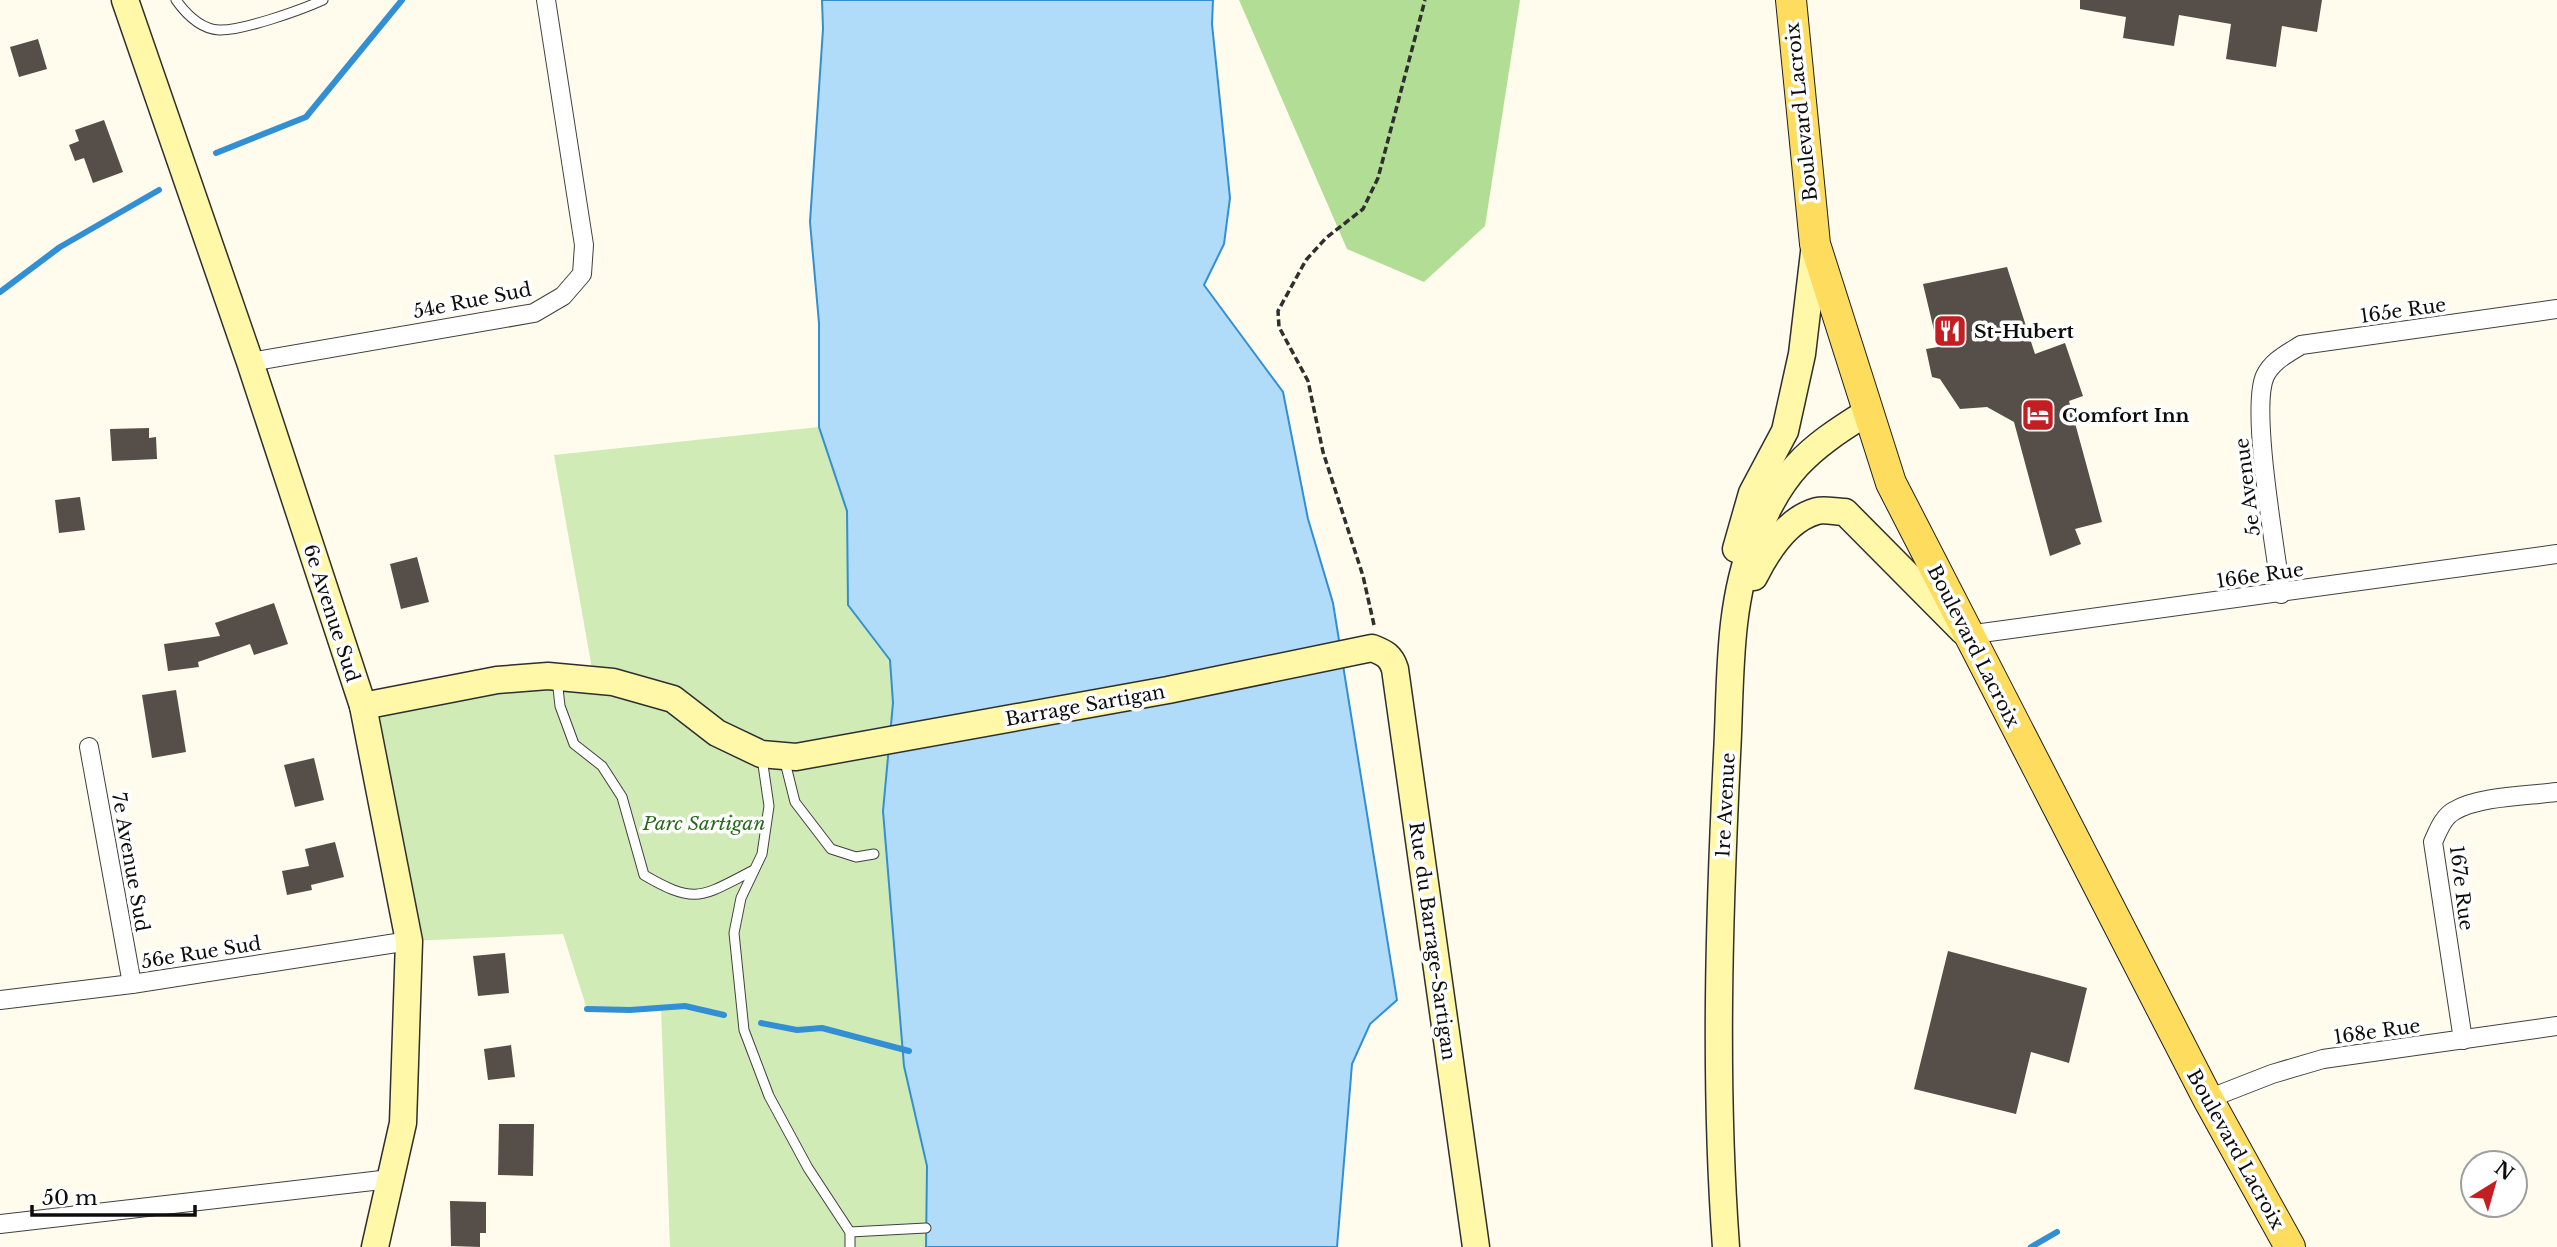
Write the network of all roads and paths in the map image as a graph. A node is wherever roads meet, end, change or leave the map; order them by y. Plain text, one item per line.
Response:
1 (125, 0) edge
2 (176, 0) edge
3 (323, 0) edge
4 (546, 0) edge
5 (1425, 0) edge
6 (1791, 0) edge
7 (1815, 244) junction
8 (2557, 309) edge
9 (250, 362) junction
10 (2266, 375) joint
11 (1866, 413) junction
12 (2557, 554) edge
13 (2281, 594) junction
14 (1734, 617) junction
15 (1968, 635) junction
16 (1376, 650) junction
17 (557, 677) junction
18 (363, 706) junction
19 (89, 747) dead end
20 (780, 756) junction
21 (2557, 792) edge
22 (874, 854) dead end
23 (755, 869) junction
24 (409, 941) junction
25 (132, 984) junction
26 (0, 1000) edge
27 (2557, 1026) edge
28 (2463, 1040) junction
29 (2208, 1100) junction
30 (390, 1179) junction
31 (0, 1224) edge
32 (926, 1228) dead end
33 (850, 1231) junction
34 (375, 1247) edge
35 (850, 1247) edge
36 (1476, 1247) edge
37 (1726, 1247) edge
38 (2290, 1247) edge

1 - 9 main road, 6e Avenue Sud
2 - 3 lane
4 - 9 street, 54e Rue Sud
5 - 16 path
6 - 7 main road, Boulevard Lacroix
7 - 11 main road, Boulevard Lacroix
7 - 14 main road
8 - 10 street, 165e Rue
9 - 18 main road, 6e Avenue Sud
10 - 13 street, 5e Avenue
11 - 14 main road, 1re Avenue
11 - 15 main road, Boulevard Lacroix
12 - 13 street, 166e Rue
13 - 15 street, 166e Rue
14 - 15 main road
14 - 37 main road, 1re Avenue
15 - 29 main road, Boulevard Lacroix
16 - 20 main road, Barrage Sartigan
16 - 36 main road, Rue du Barrage-Sartigan
17 - 18 main road
17 - 20 main road
17 - 23 lane
18 - 24 main road, 6e Avenue Sud
19 - 25 street, 7e Avenue Sud
20 - 22 lane
20 - 23 lane
21 - 28 street, 167e Rue
23 - 33 lane
24 - 25 street, 56e Rue Sud
24 - 30 main road, 6e Avenue Sud
25 - 26 street, 56e Rue Sud
27 - 28 street, 168e Rue
28 - 29 street, 168e Rue
29 - 38 main road, Boulevard Lacroix
30 - 31 street
30 - 34 main road, 6e Avenue Sud
32 - 33 lane
33 - 35 lane

